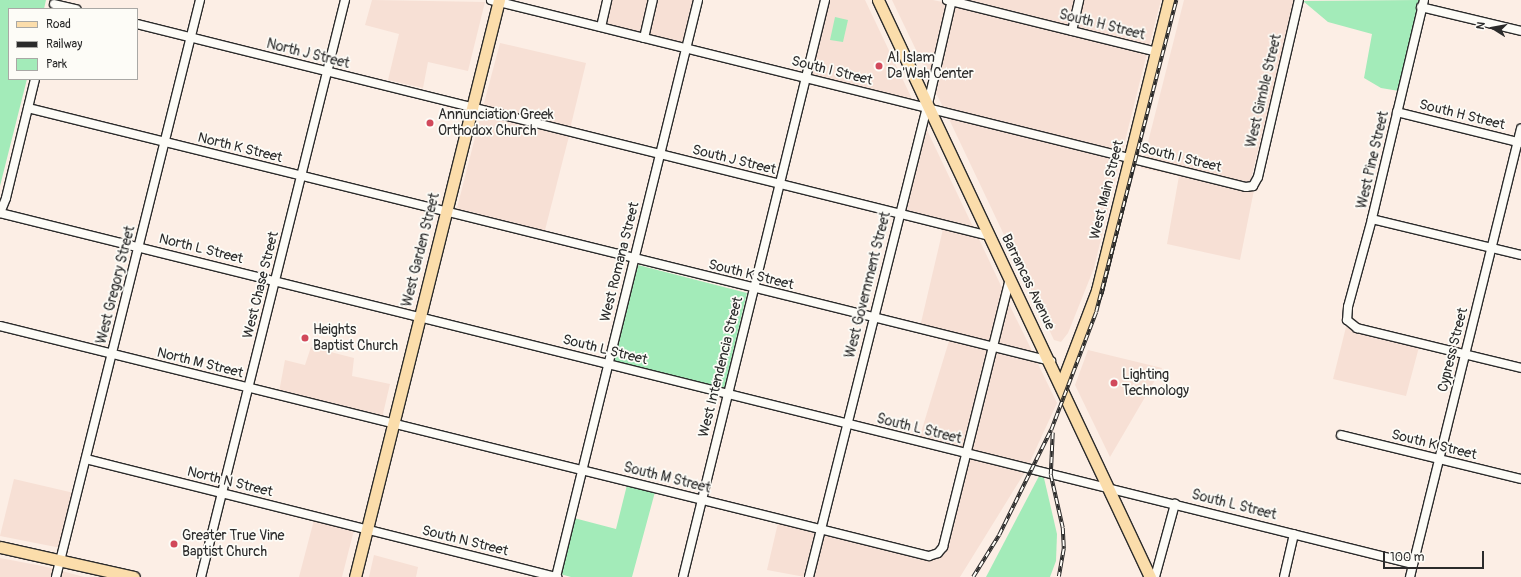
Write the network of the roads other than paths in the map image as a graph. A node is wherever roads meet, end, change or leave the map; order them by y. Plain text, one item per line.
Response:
1 (200, 0) edge
2 (345, 0) edge
3 (607, 0) edge
4 (653, 0) edge
5 (698, 0) edge
6 (825, 0) edge
7 (878, 0) edge
8 (950, 0) edge
9 (1079, 0) edge
10 (1169, 0) edge
11 (1299, 0) edge
12 (496, 1) edge
13 (1422, 3) edge
14 (54, 4) edge
15 (72, 8) edge
16 (138, 24) edge
17 (601, 27) junction
18 (1072, 31) junction
19 (1521, 31) edge
20 (190, 38) junction
21 (644, 38) junction
22 (686, 48) junction
23 (1157, 52) junction
24 (327, 72) junction
25 (806, 78) junction
26 (35, 80) edge
27 (28, 108) junction
28 (472, 108) junction
29 (927, 108) junction
30 (1397, 112) junction
31 (1521, 129) edge
32 (1519, 142) edge
33 (164, 143) junction
34 (660, 155) junction
35 (1130, 159) junction
36 (301, 177) junction
37 (780, 184) junction
38 (1252, 187) joint
39 (0, 213) edge
40 (446, 213) junction
41 (899, 214) junction
42 (1372, 219) junction
43 (990, 236) junction
44 (139, 247) junction
45 (1492, 248) junction
46 (1521, 256) edge
47 (634, 260) junction
48 (1010, 279) junction
49 (275, 281) junction
50 (754, 289) junction
51 (420, 317) junction
52 (873, 319) junction
53 (0, 326) edge
54 (993, 349) junction
55 (112, 354) junction
56 (1465, 354) junction
57 (1050, 361) junction
58 (608, 364) junction
59 (1521, 368) edge
60 (1062, 385) junction
61 (248, 388) junction
62 (728, 394) junction
63 (393, 424) junction
64 (847, 424) junction
65 (1341, 435) dead end
66 (967, 454) junction
67 (86, 459) junction
68 (1439, 459) junction
69 (582, 471) junction
70 (1521, 479) edge
71 (1110, 488) junction
72 (222, 493) junction
73 (702, 500) junction
74 (1174, 504) junction
75 (367, 530) junction
76 (821, 530) junction
77 (1294, 534) junction
78 (0, 546) edge
79 (62, 559) junction
80 (1413, 564) junction
81 (56, 577) edge
82 (134, 577) edge
83 (201, 577) edge
84 (355, 577) edge
85 (556, 577) edge
86 (683, 577) edge
87 (809, 577) edge
88 (1150, 577) edge
89 (1155, 577) edge
90 (1284, 577) edge
91 (1410, 577) edge

1 - 20 street, West Gregory Street
2 - 24 street, West Chase Street
3 - 17 street
4 - 21 street
5 - 22 street, West Romana Street
6 - 25 street, West Intendencia Street
7 - 29 main road, Barrancas Avenue
8 - 18 street, South H Street
8 - 29 street, West Government Street
9 - 18 street
10 - 23 main road, West Main Street
11 - 38 street, West Gimble Street
12 - 17 street, South I Street
12 - 28 main road, West Garden Street
13 - 19 street
13 - 30 street, West Pine Street
14 - 15 street
16 - 20 street, North J Street
17 - 21 street, South I Street
18 - 23 street, South H Street
20 - 24 street, North J Street
20 - 33 street, West Gregory Street
21 - 22 street, South I Street
22 - 25 street, South I Street
22 - 34 street, West Romana Street
23 - 35 main road, West Main Street
24 - 28 street, North J Street
24 - 36 street, West Chase Street
25 - 29 street, South I Street
25 - 37 street, West Intendencia Street
26 - 27 street
27 - 33 street, North K Street
27 - 39 street
28 - 34 street, South J Street
28 - 40 main road, West Garden Street
29 - 35 street, South I Street
29 - 41 street, West Government Street
29 - 43 main road, Barrancas Avenue
30 - 32 street, South H Street
30 - 42 street, West Pine Street
31 - 32 street, Cypress Street
32 - 45 street, Cypress Street
33 - 36 street, North K Street
33 - 44 street, West Gregory Street
34 - 37 street, South J Street
34 - 47 street, West Romana Street
35 - 38 street, South I Street
35 - 60 main road, West Main Street
36 - 40 street, North K Street
36 - 49 street, West Chase Street
37 - 41 street, South J Street
37 - 50 street, West Intendencia Street
39 - 44 street, North L Street
40 - 47 street, South K Street
40 - 51 main road, West Garden Street
41 - 43 street, South J Street
41 - 52 street, West Government Street
42 - 45 street
42 - 56 street, West Pine Street
43 - 48 main road, Barrancas Avenue
44 - 49 street, North L Street
44 - 55 street, West Gregory Street
45 - 46 street
45 - 56 street, Cypress Street
47 - 50 street, South K Street
47 - 58 street, West Romana Street
48 - 54 street
48 - 57 main road, Barrancas Avenue
49 - 51 street, North L Street
49 - 61 street, West Chase Street
50 - 52 street, South K Street
50 - 62 street, West Intendencia Street
51 - 58 street, South L Street
51 - 63 main road, West Garden Street
52 - 54 street, South K Street
52 - 64 street, West Government Street
53 - 55 street, North M Street
54 - 57 street, South K Street
54 - 66 street
55 - 61 street, North M Street
55 - 67 street, West Gregory Street
56 - 59 street
56 - 68 street, Cypress Street
57 - 60 main road, Barrancas Avenue
58 - 62 street, South L Street
58 - 69 street, West Romana Street
60 - 71 main road, Barrancas Avenue
61 - 63 street, North M Street
61 - 72 street, West Chase Street
62 - 64 street, South L Street
62 - 73 street, West Intendencia Street
63 - 69 street, South M Street
63 - 75 main road, West Garden Street
64 - 66 street, South L Street
64 - 76 street, West Government Street
65 - 68 street, South K Street
66 - 71 street, South L Street
66 - 76 street, South M Street
67 - 72 street, North N Street
67 - 79 street, West Gregory Street
68 - 70 street, South K Street
68 - 80 street, Cypress Street
69 - 73 street, South M Street
69 - 85 street, West Romana Street
71 - 74 street, South L Street
71 - 88 main road, Barrancas Avenue
72 - 75 street, North N Street
72 - 83 street, West Chase Street
73 - 76 street, South M Street
73 - 86 street, West Intendencia Street
74 - 77 street, South L Street
74 - 89 street
75 - 84 main road, West Garden Street
75 - 85 street, South N Street
76 - 87 street, West Government Street
77 - 80 street, South L Street
77 - 90 street
78 - 79 main road
79 - 81 street, West Gregory Street
79 - 82 main road
80 - 91 street, Cypress Street

